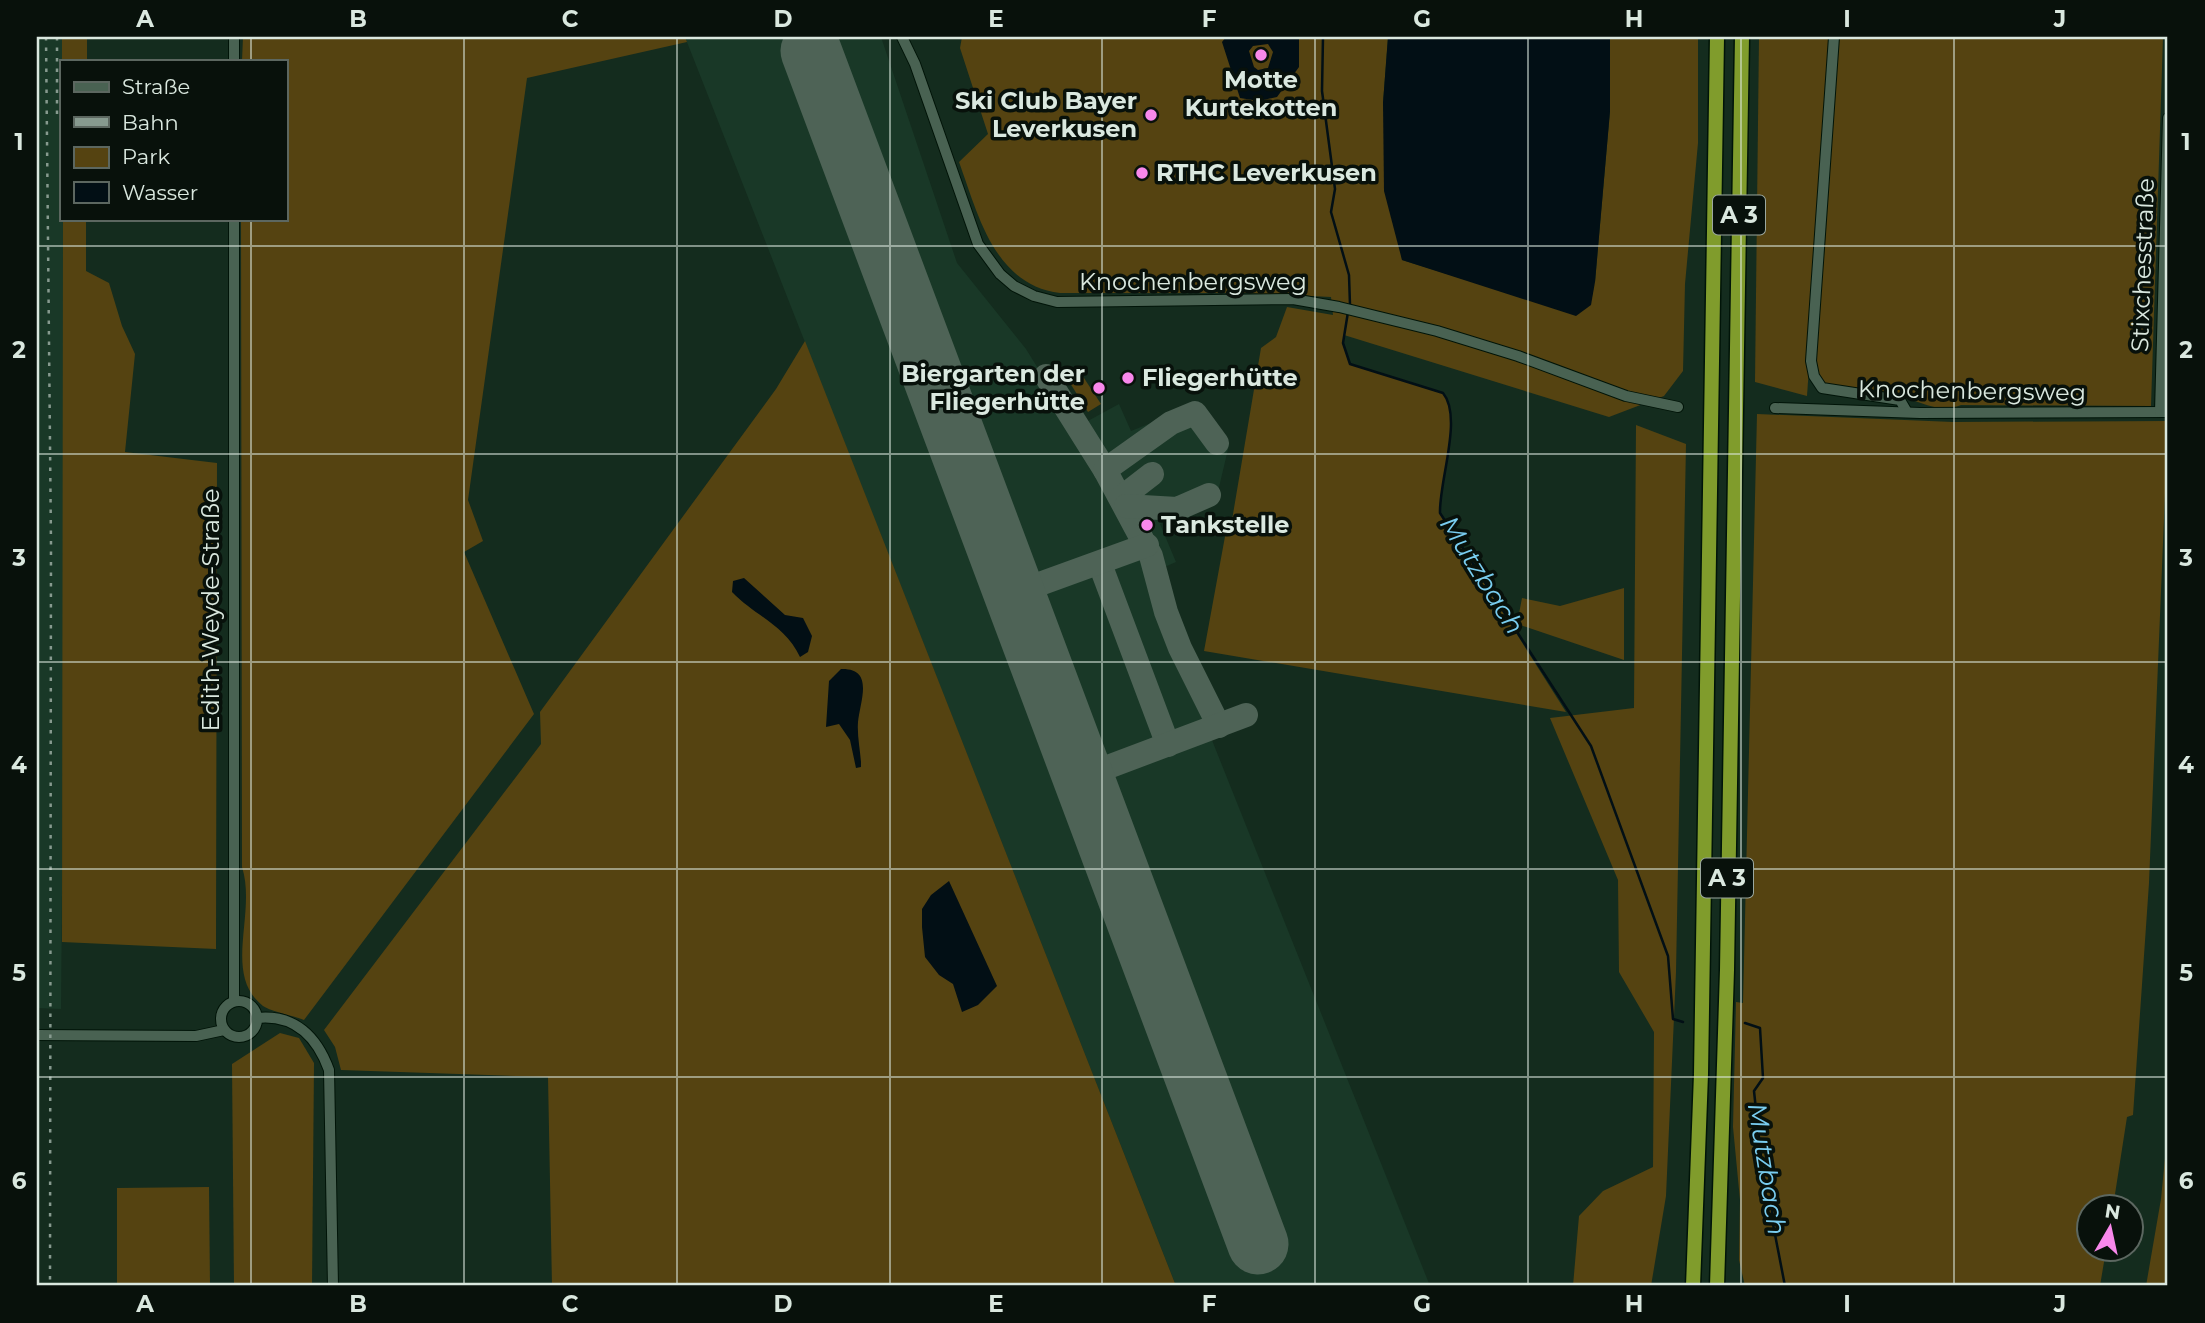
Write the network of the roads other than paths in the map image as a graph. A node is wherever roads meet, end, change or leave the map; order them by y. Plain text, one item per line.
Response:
1 (234, 37) edge
2 (902, 37) edge
3 (1717, 37) edge
4 (1742, 37) edge
5 (1834, 37) edge
6 (234, 60) edge
7 (2168, 118) edge
8 (234, 220) edge
9 (1678, 407) dead end
10 (1775, 408) dead end
11 (1907, 412) junction
12 (2164, 412) edge
13 (234, 1000) junction
14 (257, 1018) junction
15 (224, 1030) junction
16 (37, 1035) edge
17 (333, 1286) edge
18 (1693, 1286) edge
19 (1717, 1286) edge

1 - 6 street
2 - 9 street, Knochenbergsweg
3 - 18 highway, A 3
4 - 19 highway, A 3
5 - 11 street
7 - 12 street, Stixchesstraße
8 - 13 street, Edith-Weyde-Straße
10 - 11 street, Knochenbergsweg
11 - 12 street, Knochenbergsweg
13 - 14 street
13 - 15 street
14 - 15 street
14 - 17 street
15 - 16 street

